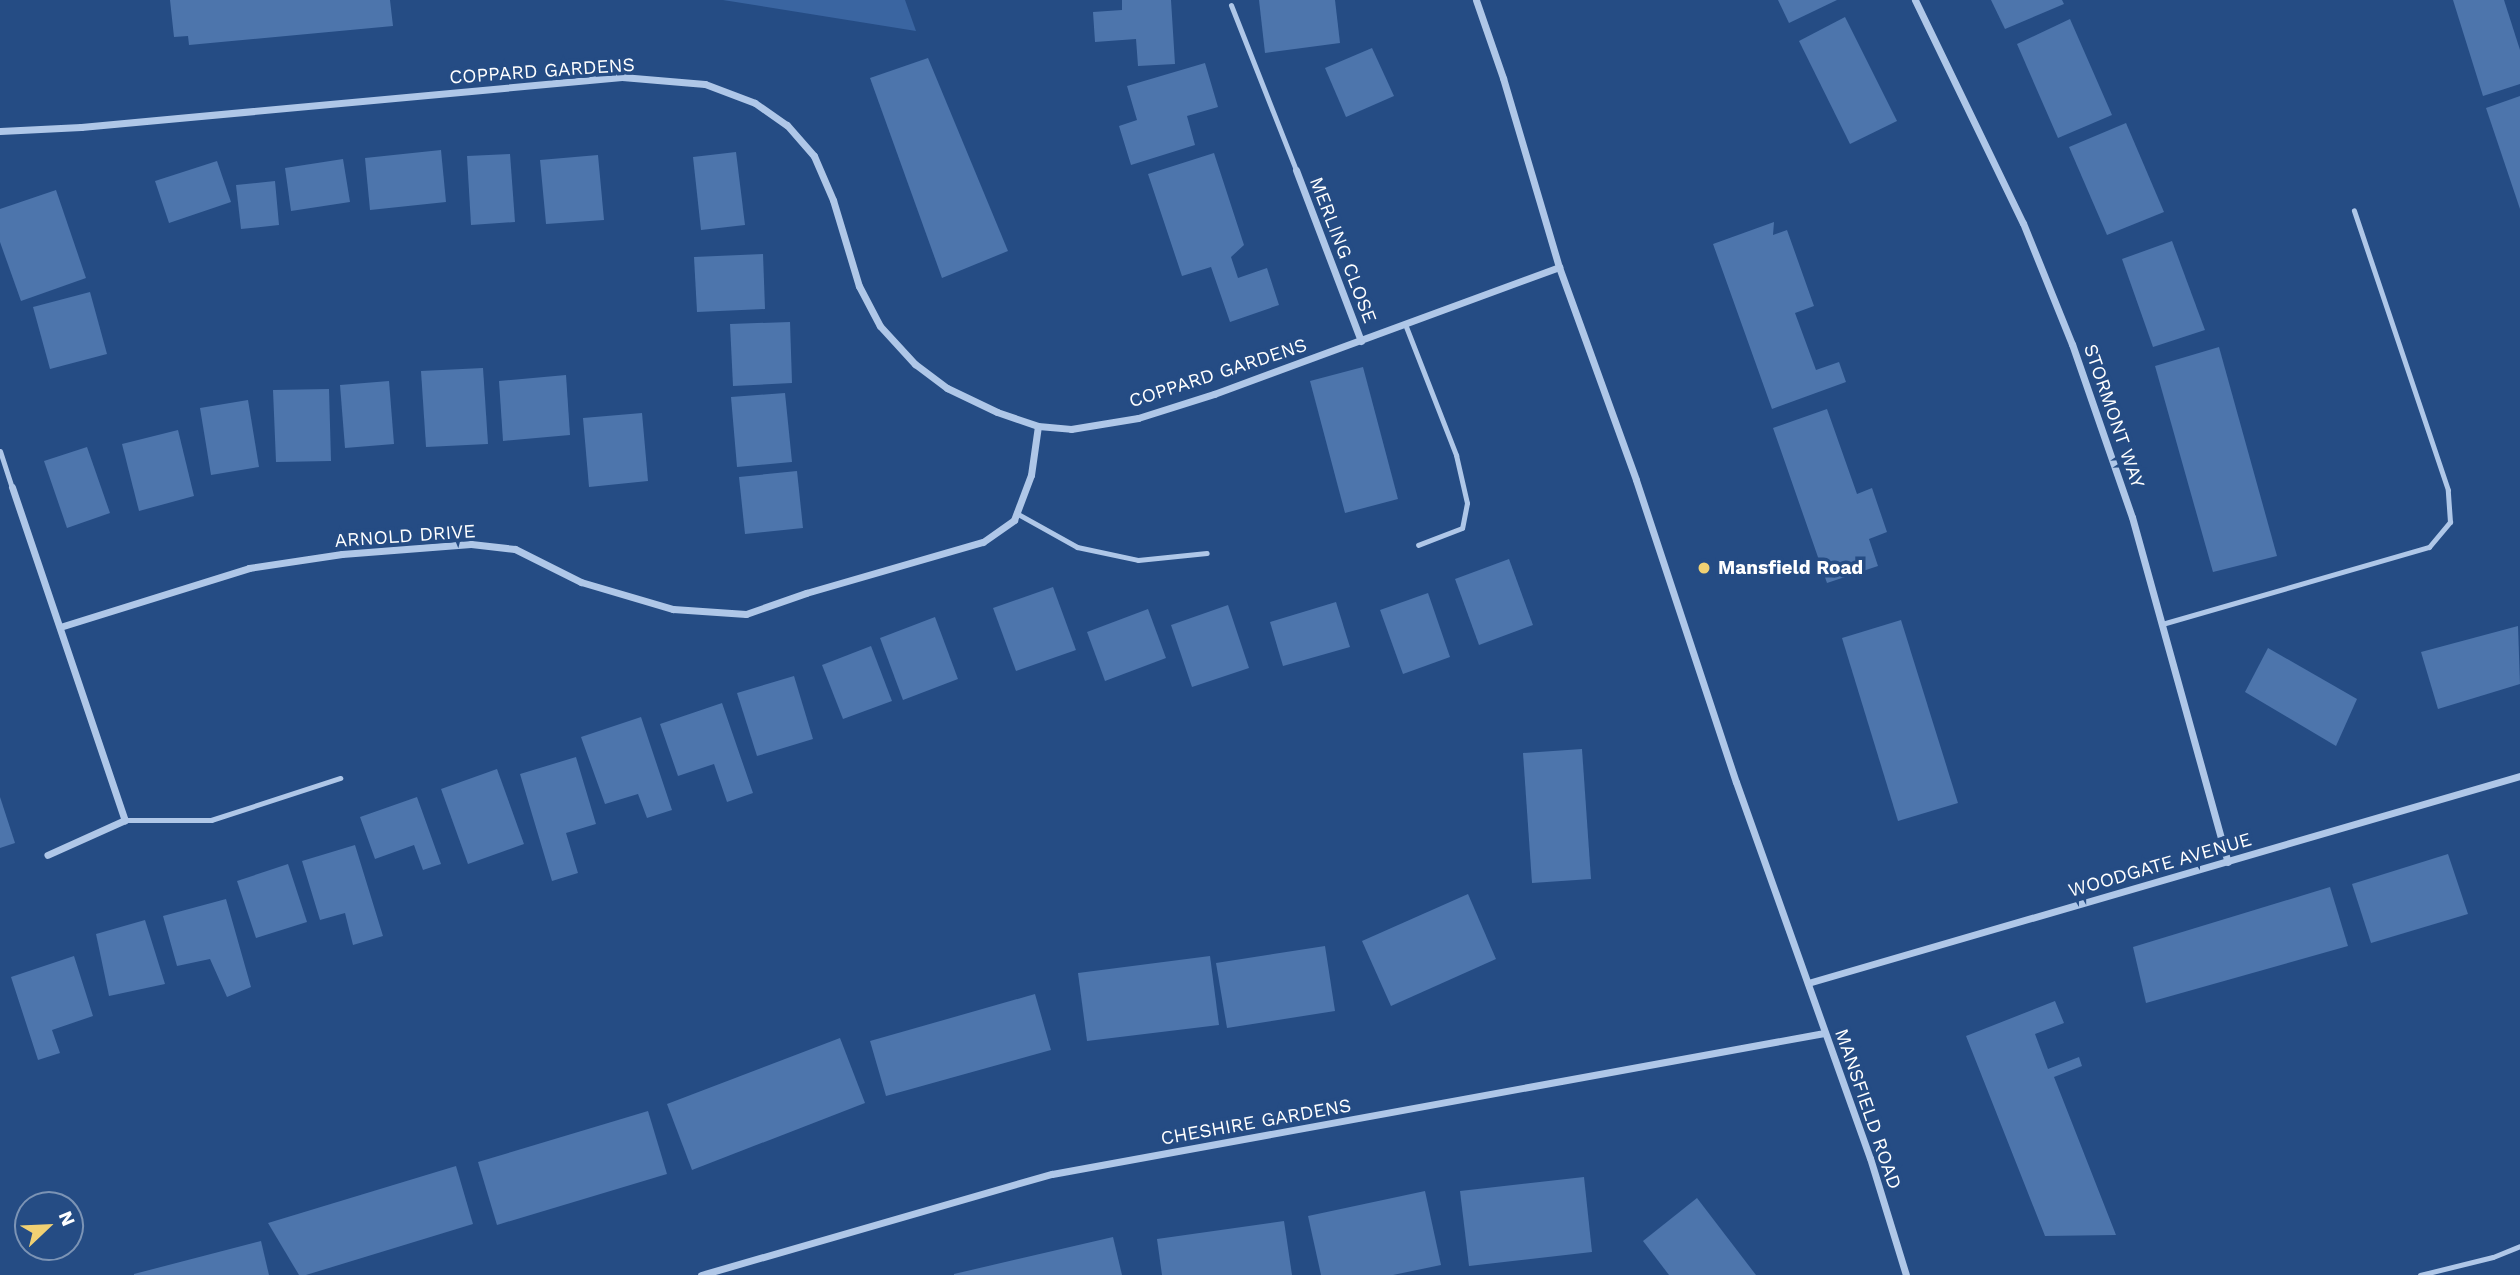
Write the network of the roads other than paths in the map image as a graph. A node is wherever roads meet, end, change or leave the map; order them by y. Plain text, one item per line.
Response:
1 (1476, 0) edge
2 (1916, 0) edge
3 (1231, 5) dead end
4 (0, 131) edge
5 (1296, 170) joint
6 (2354, 209) dead end
7 (1559, 267) junction
8 (1405, 324) junction
9 (1360, 341) junction
10 (1038, 426) junction
11 (0, 451) edge
12 (12, 487) joint
13 (1016, 513) junction
14 (1418, 545) dead end
15 (1208, 552) dead end
16 (2162, 624) junction
17 (60, 627) junction
18 (2520, 776) edge
19 (340, 778) dead end
20 (125, 820) junction
21 (47, 855) dead end
22 (2228, 862) junction
23 (1808, 983) junction
24 (1824, 1032) junction
25 (2520, 1246) edge
26 (729, 1266) junction
27 (701, 1275) edge
28 (731, 1275) edge
29 (1906, 1275) edge
30 (2420, 1275) edge

1 - 7 street, MANSFIELD ROAD
2 - 16 street, STORMONT WAY
3 - 5 lane
4 - 10 street, COPPARD GARDENS
5 - 9 street, MERLING CLOSE
6 - 16 lane
7 - 8 street, COPPARD GARDENS
7 - 23 street, MANSFIELD ROAD
8 - 9 street, COPPARD GARDENS
8 - 14 lane
9 - 10 street, COPPARD GARDENS
10 - 13 street, ARNOLD DRIVE
11 - 12 lane
12 - 17 street
13 - 15 lane
13 - 17 street, ARNOLD DRIVE
16 - 22 street, STORMONT WAY
17 - 20 street
18 - 22 street, WOODGATE AVENUE
19 - 20 lane
20 - 21 street
22 - 23 street, WOODGATE AVENUE
23 - 24 street, MANSFIELD ROAD
24 - 26 street, CHESHIRE GARDENS
24 - 29 street, MANSFIELD ROAD
25 - 30 lane
26 - 27 street, CHESHIRE GARDENS
26 - 28 street

